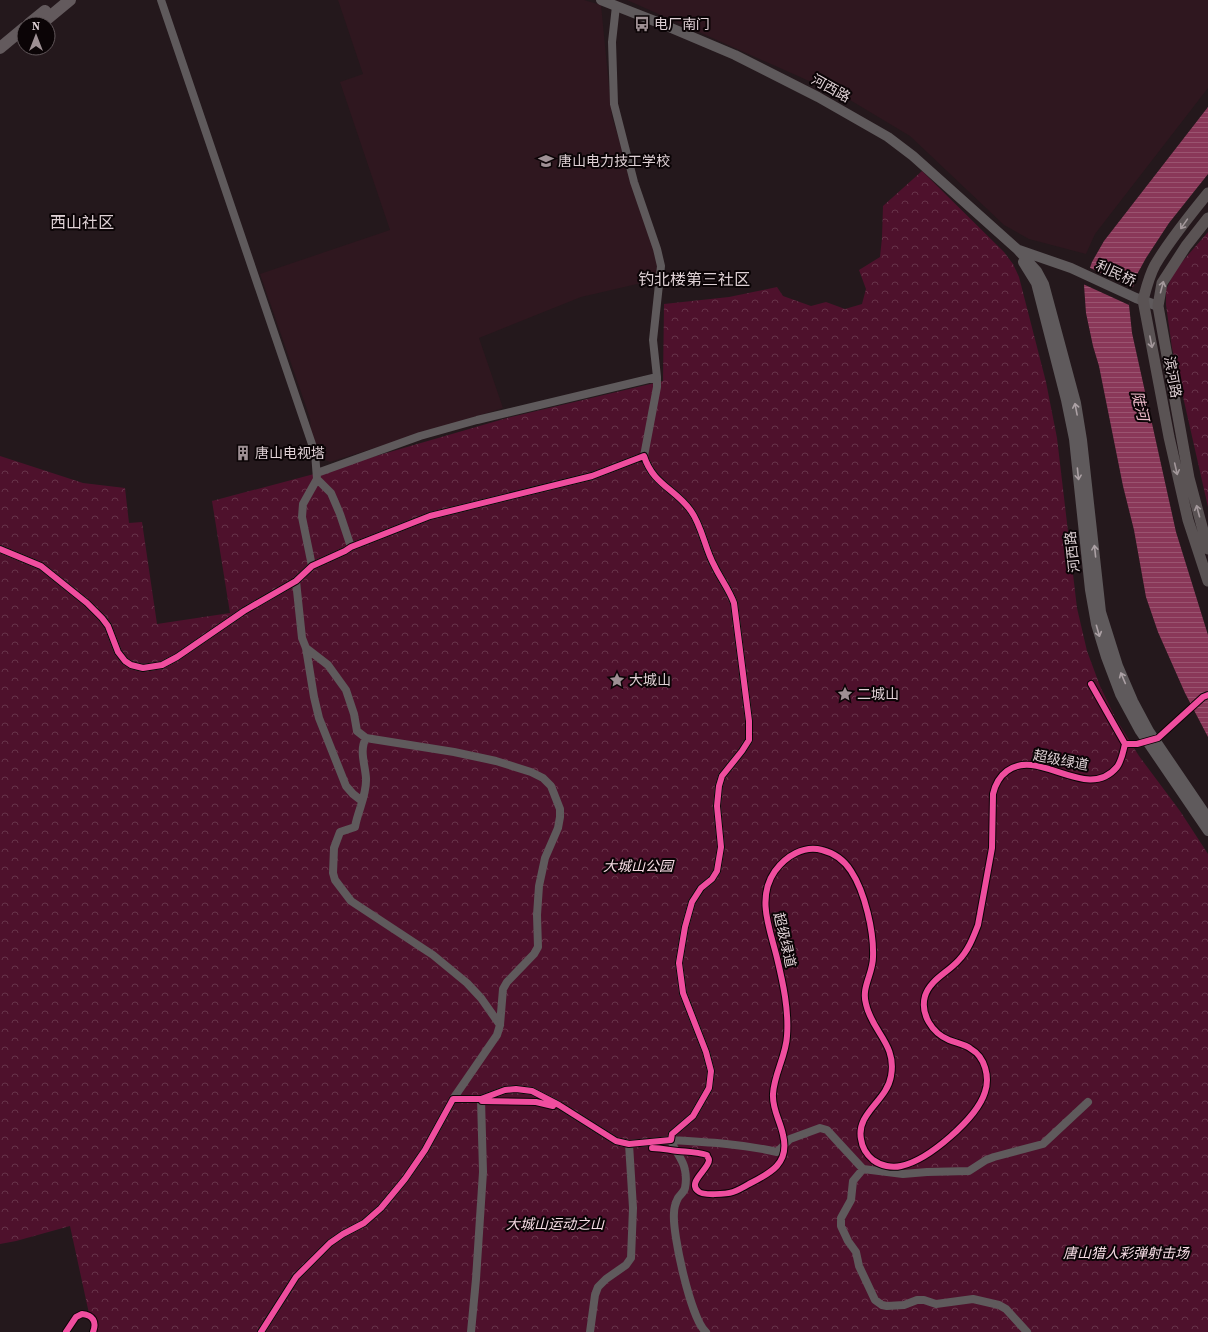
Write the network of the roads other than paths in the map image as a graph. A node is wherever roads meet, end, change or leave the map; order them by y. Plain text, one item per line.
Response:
1 (58, 0) edge
2 (70, 0) edge
3 (161, 0) edge
4 (601, 0) edge
5 (616, 6) junction
6 (39, 16) edge
7 (51, 16) edge
8 (16, 35) edge
9 (16, 45) edge
10 (0, 48) edge
11 (0, 58) edge
12 (1208, 193) edge
13 (1208, 218) edge
14 (1017, 249) junction
15 (1140, 299) junction
16 (1158, 306) junction
17 (657, 377) junction
18 (644, 456) junction
19 (317, 476) junction
20 (351, 546) junction
21 (0, 549) edge
22 (1208, 549) edge
23 (312, 566) junction
24 (296, 581) junction
25 (1208, 581) edge
26 (306, 648) junction
27 (366, 738) junction
28 (362, 801) junction
29 (1208, 818) edge
30 (1208, 831) edge
31 (500, 1025) junction
32 (453, 1099) junction
33 (481, 1099) junction
34 (1088, 1102) dead end
35 (671, 1140) junction
36 (629, 1144) junction
37 (863, 1169) junction
38 (261, 1332) edge
39 (471, 1332) edge
40 (590, 1332) edge
41 (706, 1332) edge
42 (1027, 1332) edge

1 - 6 main road
2 - 7 main road
3 - 19 street
4 - 5 street, 河西路
5 - 14 street, 河西路
5 - 17 street
8 - 10 main road
9 - 11 main road
12 -> 15 main road, 滨河路
16 -> 13 main road, 滨河路
14 - 15 street, 利民桥
29 -> 14 street, 河西路
14 -> 30 street, 河西路
15 - 16 street, 利民桥
15 -> 25 main road, 滨河路
22 -> 16 main road, 滨河路
17 - 18 street
17 - 19 street
18 - 20 street
18 - 35 street
19 - 20 street
19 - 23 street
20 - 23 street
21 - 24 street
23 - 24 street
24 - 26 street
26 - 27 street
26 - 28 street
27 - 28 street
27 - 31 street
28 - 31 street
31 - 32 street
32 - 33 street
32 - 38 street
33 - 36 street
33 - 39 street
34 - 37 street
35 - 36 street
35 - 37 street
35 - 41 street
36 - 40 street
37 - 42 street

